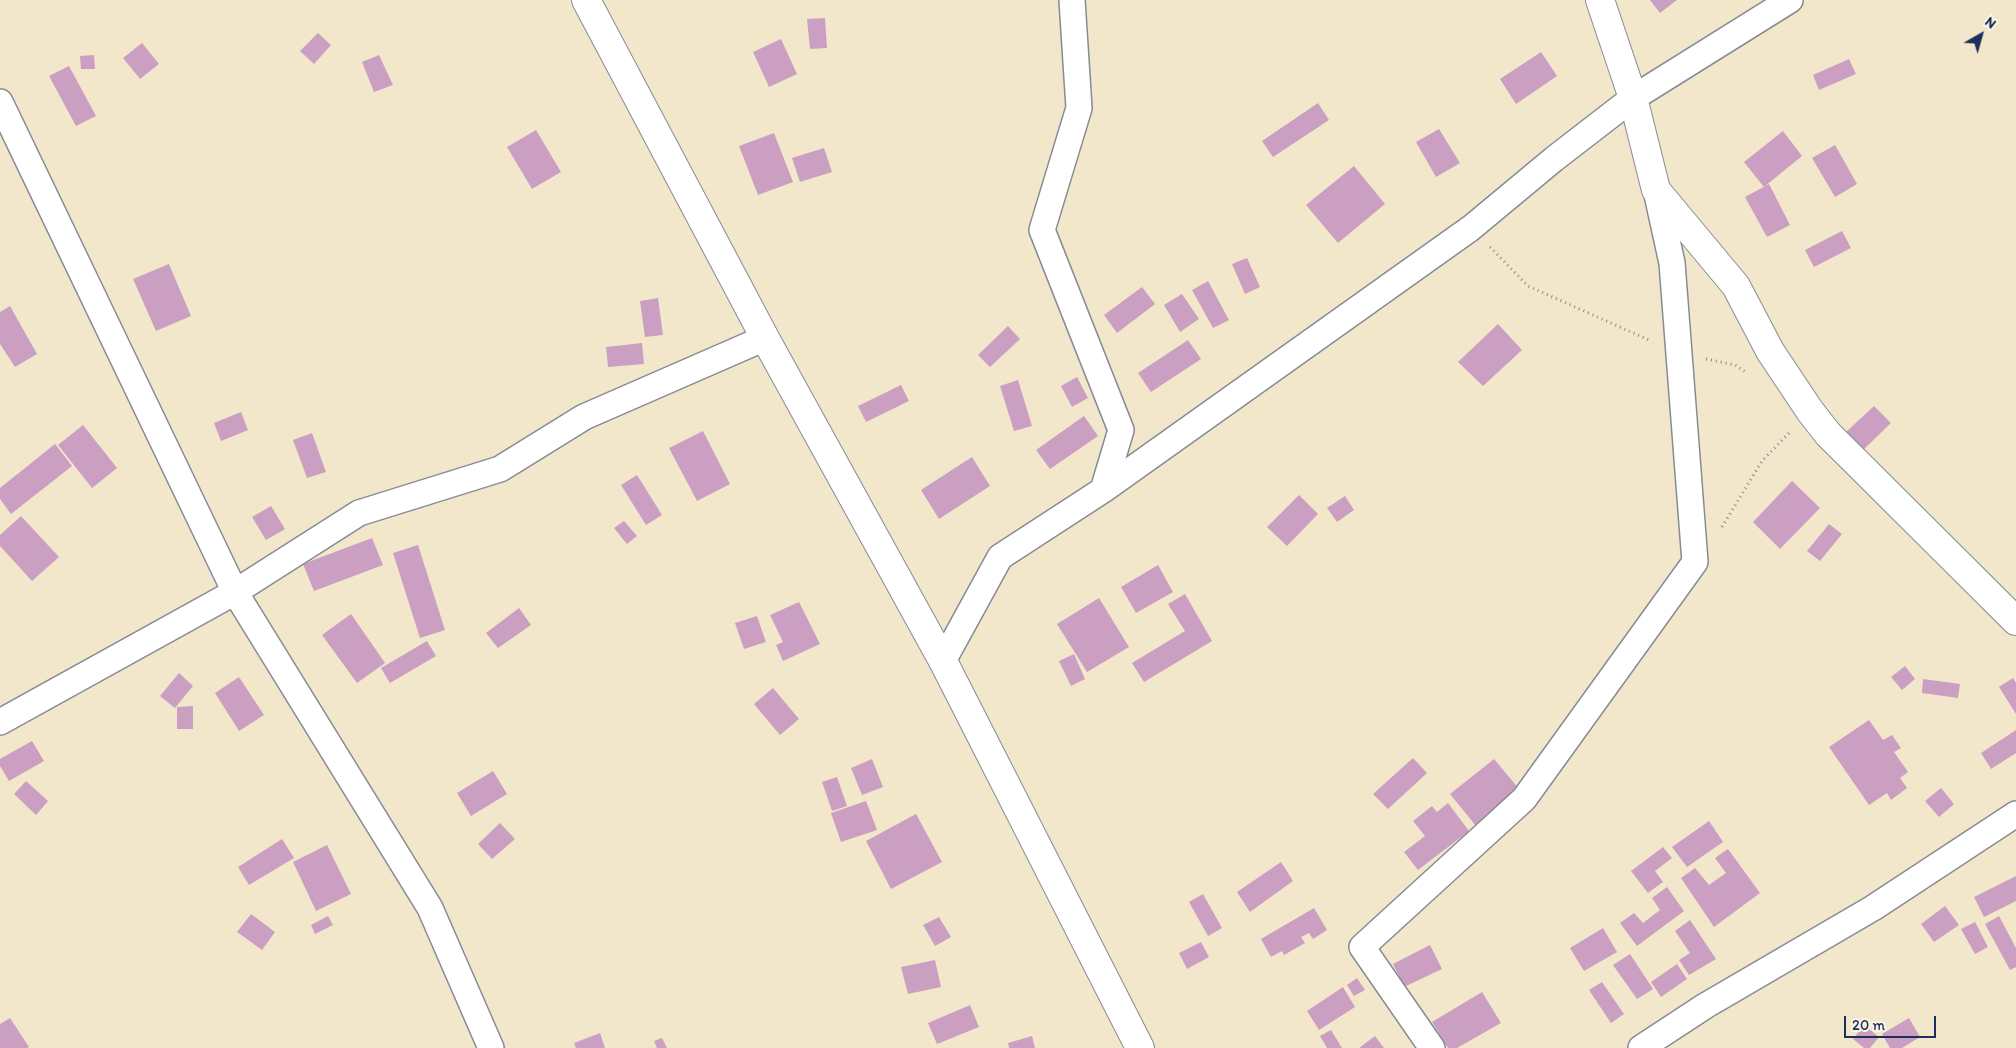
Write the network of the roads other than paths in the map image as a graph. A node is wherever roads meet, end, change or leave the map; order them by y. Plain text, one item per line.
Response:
1 (586, 0) edge
2 (1072, 0) edge
3 (1600, 0) edge
4 (1790, 0) edge
5 (1633, 98) junction
6 (0, 102) edge
7 (1656, 190) junction
8 (765, 338) junction
9 (1103, 490) junction
10 (235, 592) junction
11 (2016, 621) edge
12 (944, 661) junction
13 (0, 722) edge
14 (2016, 814) edge
15 (491, 1048) edge
16 (1140, 1048) edge
17 (1432, 1048) edge
18 (1641, 1048) edge

1 - 8 street
2 - 9 street
3 - 5 street
4 - 5 street
5 - 7 street
5 - 9 street
6 - 10 street
7 - 11 street
7 - 17 street
8 - 10 street
8 - 12 street
9 - 12 street
10 - 13 street
10 - 15 street
12 - 16 street
14 - 18 street

